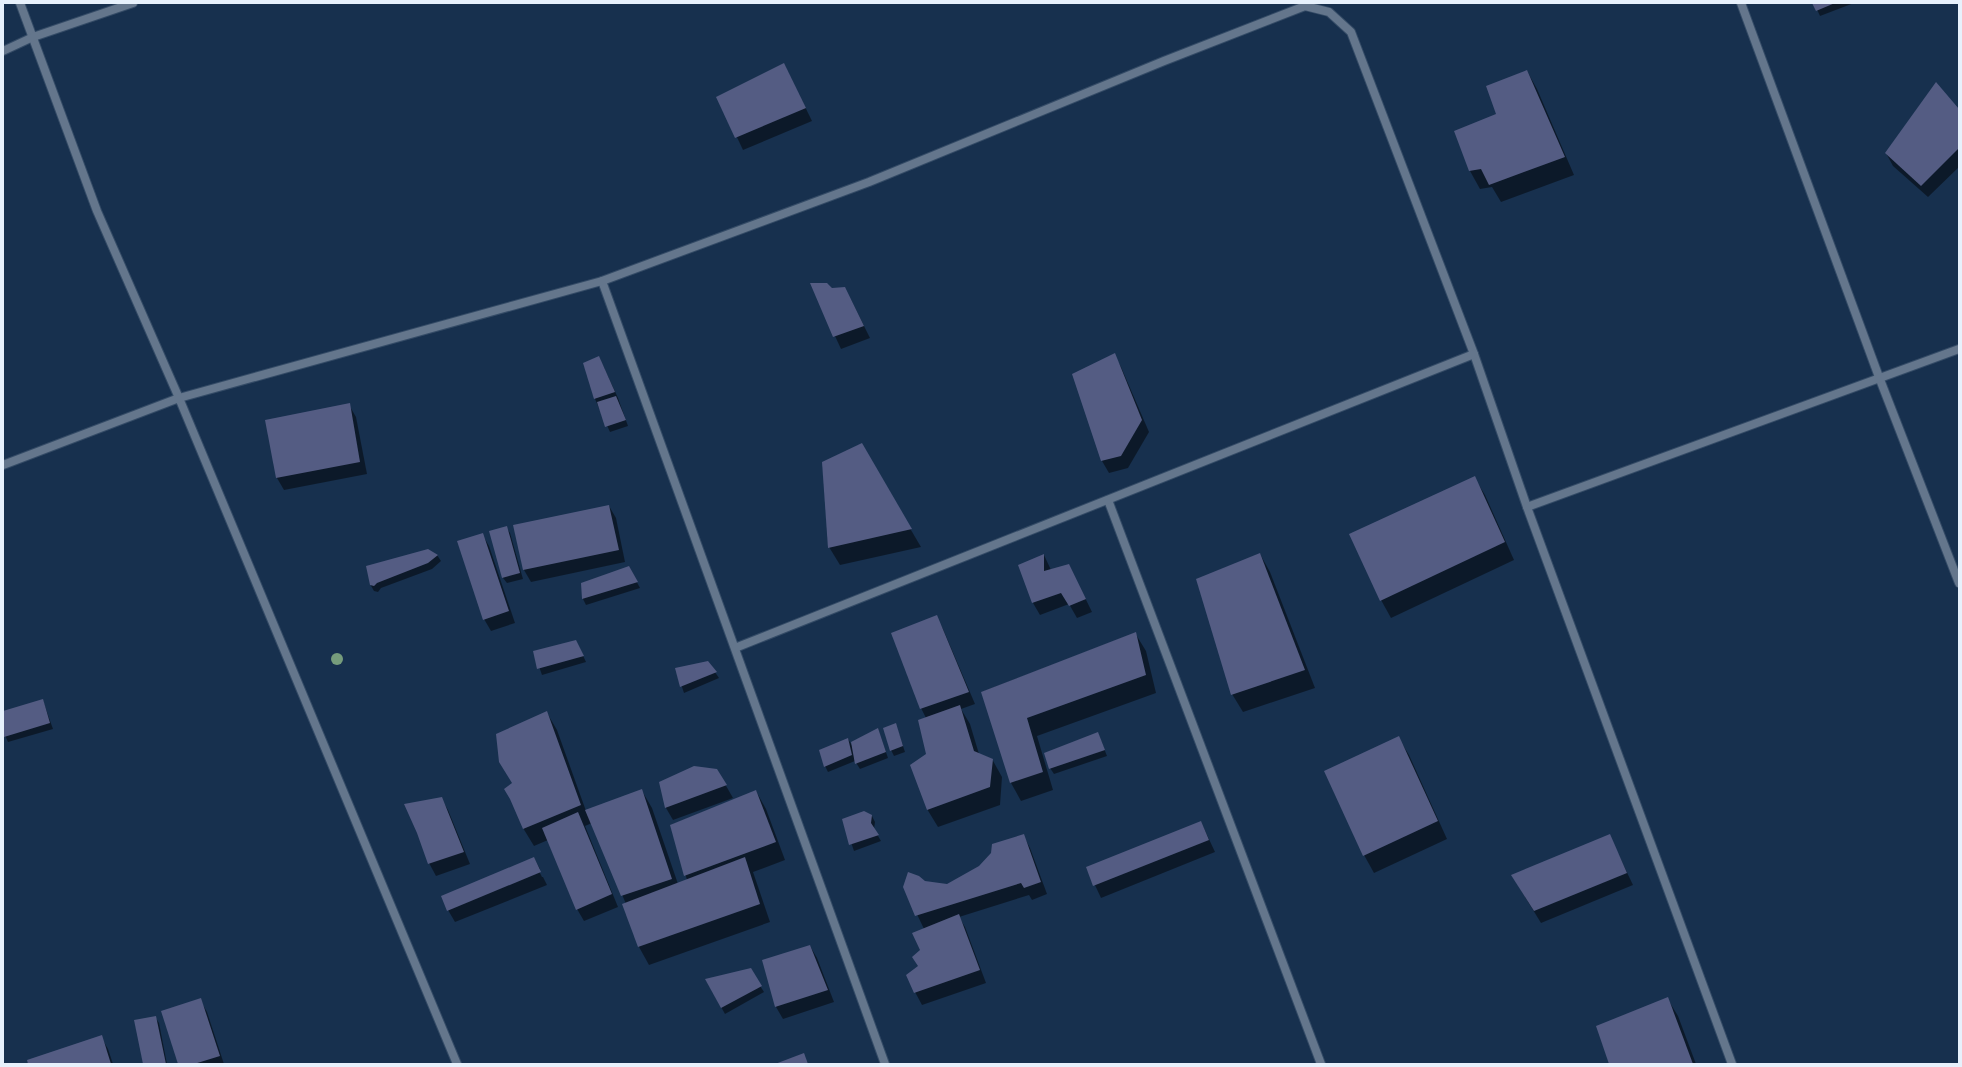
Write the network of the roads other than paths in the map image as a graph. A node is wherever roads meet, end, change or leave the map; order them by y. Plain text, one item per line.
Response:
1 (20, 3) edge
2 (133, 3) edge
3 (1741, 3) edge
4 (33, 37) junction
5 (3, 51) edge
6 (602, 281) junction
7 (1959, 349) edge
8 (1474, 354) junction
9 (1879, 377) junction
10 (179, 398) junction
11 (3, 465) edge
12 (1108, 500) junction
13 (1527, 507) junction
14 (1959, 583) edge
15 (735, 648) junction
16 (457, 1064) edge
17 (885, 1064) edge
18 (1321, 1064) edge
19 (1732, 1064) edge

1 - 4 street
2 - 4 street
3 - 9 street
4 - 5 street
4 - 10 street
6 - 8 street
6 - 10 street
6 - 15 street
7 - 9 street
8 - 12 street
8 - 13 street
9 - 13 street
9 - 14 street
10 - 11 street
10 - 16 street
12 - 15 street
12 - 18 street
13 - 19 street
15 - 17 street

